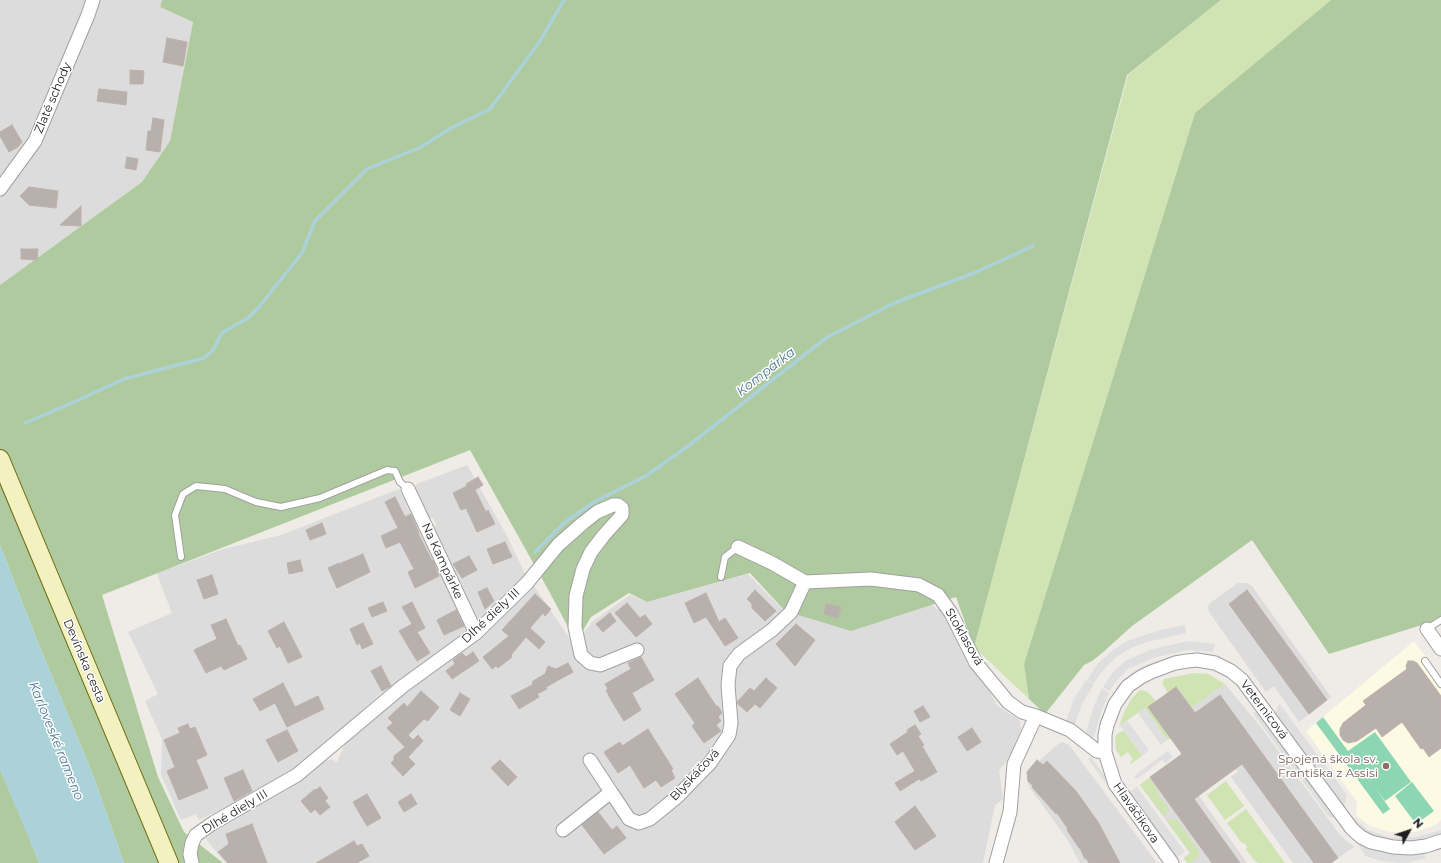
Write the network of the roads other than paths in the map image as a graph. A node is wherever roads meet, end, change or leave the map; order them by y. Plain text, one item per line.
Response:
1 (93, 0) edge
2 (0, 189) edge
3 (0, 459) edge
4 (408, 489) joint
5 (738, 547) joint
6 (181, 557) dead end
7 (721, 578) dead end
8 (805, 582) junction
9 (1441, 620) edge
10 (1427, 629) joint
11 (476, 633) junction
12 (1441, 649) edge
13 (637, 650) dead end
14 (1424, 661) dead end
15 (1441, 684) edge
16 (1123, 692) joint
17 (1036, 716) junction
18 (1105, 752) junction
19 (590, 760) dead end
20 (611, 792) junction
21 (563, 830) dead end
22 (1441, 841) edge
23 (169, 863) edge
24 (192, 863) edge
25 (996, 863) edge
26 (1172, 863) edge

1 - 2 street, Zlaté schody
3 - 23 street, Devínska cesta
4 - 6 lane
4 - 11 street, Na Kampárke
5 - 7 lane
5 - 8 street
8 - 17 street, Stoklasová
8 - 20 street, Blyskáčová
9 - 10 lane
10 - 12 street
11 - 13 street, Dlhé diely III
11 - 24 street, Dlhé diely III
14 - 15 lane
16 - 18 street, Hlaváčikova
16 - 22 street, Veternicová
17 - 18 street, Stoklasová
17 - 25 street
18 - 26 street, Hlaváčikova
19 - 20 street, Blyskáčová
20 - 21 street

